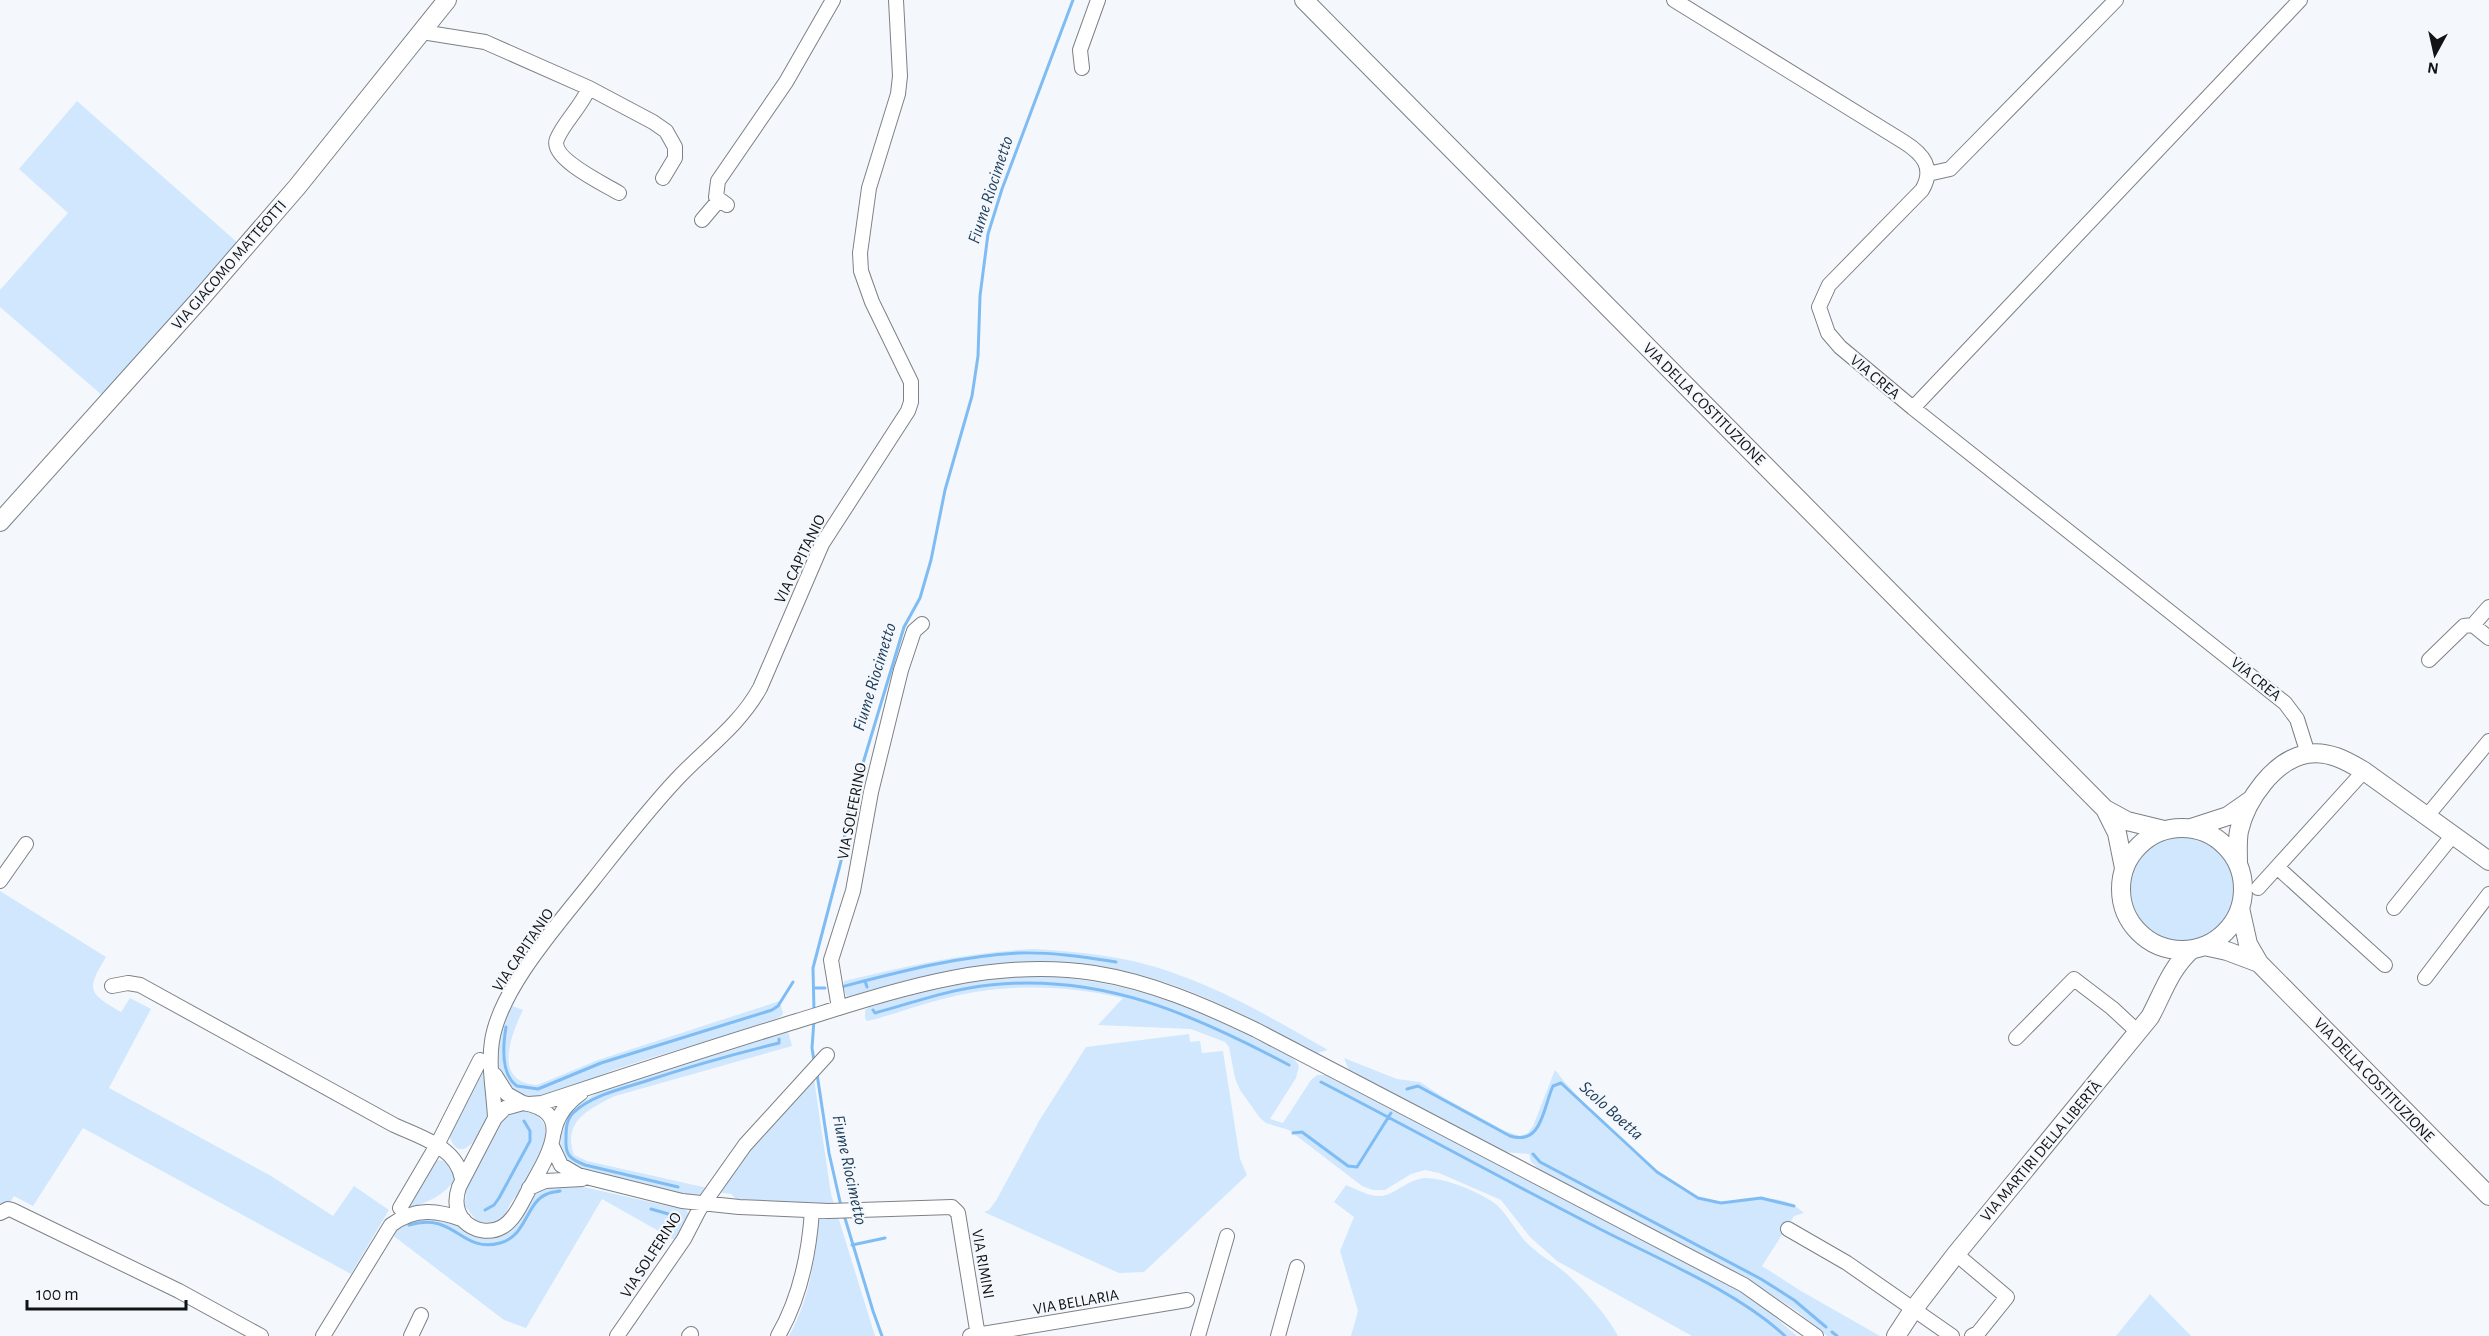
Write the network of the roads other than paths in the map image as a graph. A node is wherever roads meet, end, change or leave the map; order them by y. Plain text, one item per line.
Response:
1 (447, 0) edge
2 (833, 0) edge
3 (896, 0) edge
4 (1098, 0) edge
5 (1304, 0) edge
6 (1674, 0) edge
7 (2116, 0) edge
8 (2300, 0) edge
9 (422, 32) junction
10 (1082, 68) dead end
11 (589, 88) junction
12 (1928, 174) junction
13 (663, 178) dead end
14 (619, 193) dead end
15 (702, 220) dead end
16 (1913, 408) junction
17 (0, 522) edge
18 (2489, 607) edge
19 (922, 624) dead end
20 (2473, 625) junction
21 (2489, 638) edge
22 (2429, 660) dead end
23 (2489, 741) edge
24 (2308, 754) junction
25 (2364, 771) junction
26 (2252, 799) junction
27 (2104, 809) junction
28 (2427, 816) junction
29 (2191, 828) junction
30 (2164, 830) junction
31 (2453, 835) junction
32 (26, 844) dead end
33 (2489, 861) edge
34 (2238, 864) junction
35 (2277, 867) junction
36 (2124, 868) junction
37 (0, 881) edge
38 (2258, 888) dead end
39 (2489, 894) edge
40 (2240, 908) junction
41 (2394, 908) dead end
42 (2150, 941) junction
43 (2198, 948) junction
44 (2259, 963) junction
45 (2385, 965) dead end
46 (2425, 978) dead end
47 (112, 986) dead end
48 (2163, 988) junction
49 (839, 1008) junction
50 (2138, 1032) junction
51 (2016, 1038) dead end
52 (827, 1055) dead end
53 (480, 1060) dead end
54 (492, 1071) junction
55 (592, 1085) junction
56 (526, 1104) junction
57 (495, 1118) junction
58 (554, 1132) junction
59 (552, 1146) junction
60 (441, 1148) junction
61 (478, 1149) junction
62 (462, 1179) junction
63 (590, 1180) junction
64 (530, 1188) junction
65 (2489, 1196) edge
66 (703, 1204) junction
67 (400, 1208) dead end
68 (812, 1211) junction
69 (2, 1212) edge
70 (464, 1221) junction
71 (1788, 1229) dead end
72 (1227, 1236) dead end
73 (1956, 1254) junction
74 (1296, 1267) dead end
75 (1186, 1300) dead end
76 (1913, 1310) junction
77 (421, 1315) dead end
78 (1788, 1316) junction
79 (261, 1336) edge
80 (324, 1336) edge
81 (411, 1336) edge
82 (617, 1336) edge
83 (778, 1336) edge
84 (976, 1336) edge
85 (1198, 1336) edge
86 (1278, 1336) edge
87 (1804, 1336) edge
88 (1816, 1336) edge
89 (1896, 1336) edge
90 (1952, 1336) edge
91 (1972, 1336) edge

1 - 9 main road, VIA GIACOMO MATTEOTTI
2 - 15 street
3 - 54 street, VIA CAPITANIO
4 - 10 street
5 - 27 main road, VIA DELLA COSTITUZIONE
6 - 12 street
7 - 12 street
8 - 16 street
9 - 11 street
9 - 17 main road, VIA GIACOMO MATTEOTTI
11 - 13 street
11 - 14 street
12 - 16 street, VIA CREA
16 - 24 street, VIA CREA
18 - 20 street
19 - 49 street, VIA SOLFERINO
20 - 21 street
20 - 22 street
23 - 28 street
24 - 25 main road
24 - 26 main road
25 - 28 main road
25 - 35 street
26 - 29 main road
26 - 34 main road
27 - 30 main road, VIA DELLA COSTITUZIONE
27 - 36 main road, VIA DELLA COSTITUZIONE
28 - 31 main road
29 - 30 main road
29 - 34 main road
30 - 36 main road
31 - 33 main road
31 - 41 street
32 - 37 street
34 - 40 main road
35 - 38 street
35 - 45 street
36 - 42 main road
39 - 46 street
40 - 43 main road
40 - 44 main road, VIA DELLA COSTITUZIONE
42 - 43 main road
42 - 48 main road
43 - 44 main road, VIA DELLA COSTITUZIONE
43 - 48 main road, VIA MARTIRI DELLA LIBERTÀ
44 - 65 main road, VIA DELLA COSTITUZIONE
47 - 60 street
48 - 50 main road, VIA MARTIRI DELLA LIBERTÀ
49 - 55 street
49 - 78 street
50 - 51 street
50 - 73 main road, VIA MARTIRI DELLA LIBERTÀ
52 - 66 street, VIA SOLFERINO
53 - 60 street
54 - 56 street
54 - 57 street, VIA CAPITANIO
55 - 56 street
55 - 58 street
56 - 57 street
56 - 58 street
57 - 61 street
58 - 59 street
59 - 63 street
59 - 64 street
60 - 61 street
60 - 62 street
60 - 67 street
61 - 62 street
62 - 70 street
63 - 64 street
63 - 66 street
64 - 70 street
66 - 68 street
66 - 82 street, VIA SOLFERINO
68 - 83 street
68 - 84 street, VIA RIMINI
69 - 79 street
70 - 80 street
71 - 76 street
72 - 85 street
73 - 76 main road, VIA MARTIRI DELLA LIBERTÀ
73 - 91 street
74 - 86 street
75 - 84 street, VIA BELLARIA
76 - 89 main road, VIA MARTIRI DELLA LIBERTÀ
76 - 90 street
77 - 81 street
78 - 87 street
78 - 88 street

